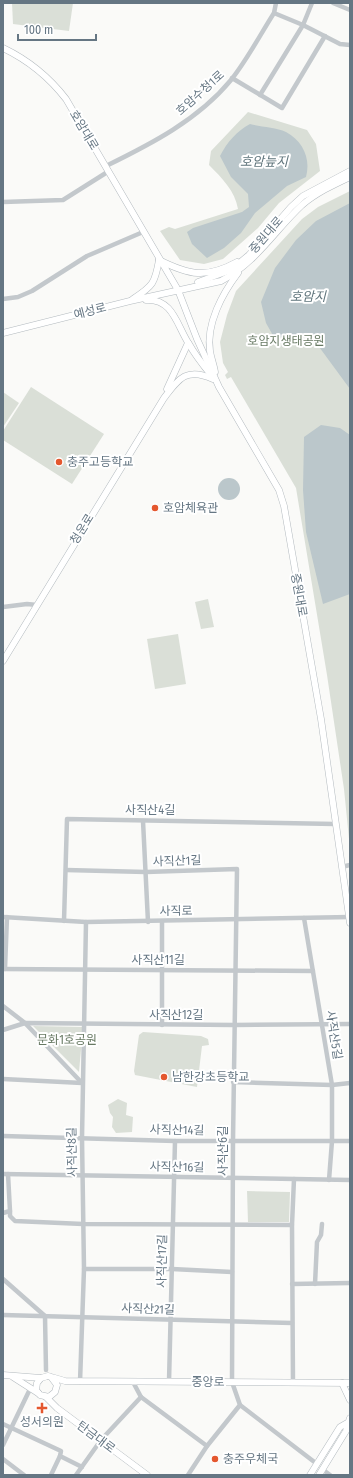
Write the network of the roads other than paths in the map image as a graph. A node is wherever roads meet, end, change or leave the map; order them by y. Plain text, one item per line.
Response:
1 (276, 3) edge
2 (312, 3) edge
3 (333, 3) edge
4 (350, 10) edge
5 (274, 13) junction
6 (303, 25) junction
7 (325, 36) junction
8 (350, 45) edge
9 (3, 48) edge
10 (232, 78) junction
11 (260, 95) junction
12 (108, 169) junction
13 (350, 171) edge
14 (350, 177) edge
15 (3, 202) edge
16 (143, 232) junction
17 (249, 255) junction
18 (159, 260) junction
19 (244, 266) junction
20 (178, 290) junction
21 (3, 299) edge
22 (130, 301) junction
23 (3, 333) edge
24 (188, 343) junction
25 (213, 379) junction
26 (219, 387) junction
27 (164, 398) junction
28 (36, 605) junction
29 (3, 607) edge
30 (3, 661) edge
31 (143, 821) junction
32 (335, 824) junction
33 (350, 865) edge
34 (341, 868) junction
35 (66, 870) junction
36 (146, 872) junction
37 (5, 917) edge
38 (304, 918) junction
39 (350, 919) edge
40 (237, 920) junction
41 (64, 921) junction
42 (86, 922) junction
43 (148, 922) junction
44 (162, 922) junction
45 (4, 969) edge
46 (86, 970) junction
47 (162, 970) junction
48 (236, 971) junction
49 (313, 971) junction
50 (3, 1006) edge
51 (25, 1023) junction
52 (85, 1024) junction
53 (350, 1024) edge
54 (162, 1025) junction
55 (234, 1025) junction
56 (322, 1025) junction
57 (3, 1030) edge
58 (3, 1080) edge
59 (233, 1082) junction
60 (82, 1083) junction
61 (350, 1083) edge
62 (332, 1085) junction
63 (3, 1136) edge
64 (82, 1138) junction
65 (175, 1141) junction
66 (232, 1141) junction
67 (332, 1141) junction
68 (350, 1141) edge
69 (6, 1174) edge
70 (82, 1175) junction
71 (174, 1177) junction
72 (233, 1178) junction
73 (294, 1179) junction
74 (328, 1180) junction
75 (350, 1180) edge
76 (10, 1211) junction
77 (3, 1213) edge
78 (83, 1224) junction
79 (172, 1224) junction
80 (232, 1224) junction
81 (322, 1224) dead end
82 (292, 1225) junction
83 (84, 1269) junction
84 (172, 1269) junction
85 (232, 1272) junction
86 (3, 1279) edge
87 (350, 1283) edge
88 (292, 1284) junction
89 (315, 1284) junction
90 (3, 1316) edge
91 (45, 1316) junction
92 (82, 1316) junction
93 (170, 1319) junction
94 (232, 1322) junction
95 (292, 1323) junction
96 (6, 1376) edge
97 (46, 1376) junction
98 (65, 1382) junction
99 (80, 1382) junction
100 (134, 1382) junction
101 (169, 1382) junction
102 (232, 1382) junction
103 (293, 1383) junction
104 (342, 1383) junction
105 (350, 1383) edge
106 (30, 1387) junction
107 (56, 1390) junction
108 (38, 1393) junction
109 (46, 1397) junction
110 (141, 1397) junction
111 (350, 1400) edge
112 (240, 1405) junction
113 (60, 1411) junction
114 (349, 1422) edge
115 (3, 1424) edge
116 (11, 1428) junction
117 (101, 1440) junction
118 (3, 1445) edge
119 (207, 1446) junction
120 (60, 1456) junction
121 (3, 1459) edge
122 (317, 1464) junction
123 (82, 1467) junction
124 (321, 1472) edge
125 (24, 1475) edge
126 (51, 1475) edge
127 (76, 1475) edge
128 (147, 1475) edge
129 (188, 1475) edge
130 (310, 1475) edge
131 (330, 1475) edge

1 - 5 street, 호암수청1로
2 - 6 street
3 - 4 street
5 - 6 street
5 - 10 street, 호암수청1로
6 - 7 street
6 - 11 street
7 - 8 street
7 - 11 street
9 - 12 street, 호암대로
10 - 11 street
10 - 12 street, 호암수청1로
12 - 15 street, 호암수청1로
12 - 16 street, 호암대로
13 - 17 street, 중원대로
14 - 19 street, 중원대로
16 - 18 street, 호암대로
16 - 21 street
17 - 18 street
17 - 20 street, 중원대로
18 - 20 street, 호암대로
18 - 22 street
19 - 20 street, 중원대로
19 - 26 street
20 - 22 street, 예성로
20 - 26 street, 중원대로
22 - 23 street, 예성로
22 - 24 street
24 - 25 street
24 - 27 street
25 - 26 street
25 - 27 street
26 - 32 street, 중원대로
27 - 28 street, 청운로
28 - 29 street
28 - 30 street, 청운로
31 - 32 street, 사직산4길
31 - 35 street, 사직산4길
31 - 36 street
32 - 34 street, 중원대로
33 - 34 street
34 - 39 street, 중원대로
35 - 36 street, 사직산1길
35 - 41 street, 사직산4길
36 - 40 street, 사직산1길
36 - 43 street
37 - 41 street, 사직로
37 - 45 street
38 - 39 street, 사직로
38 - 40 street, 사직로
38 - 49 street, 사직산5길
40 - 44 street, 사직로
40 - 48 street, 사직산6길
41 - 42 street, 사직로
42 - 43 street, 사직로
42 - 46 street, 사직산8길
43 - 44 street, 사직로
44 - 47 street
45 - 46 street, 사직산11길
46 - 47 street, 사직산11길
46 - 52 street, 사직산8길
47 - 48 street, 사직산11길
47 - 54 street
48 - 49 street, 사직산11길
48 - 55 street, 사직산6길
49 - 56 street, 사직산5길
50 - 51 street
51 - 52 street, 사직산12길
51 - 57 street, 사직산12길
51 - 60 street
52 - 54 street, 사직산12길
52 - 60 street, 사직산8길
53 - 56 street, 사직산12길
54 - 55 street, 사직산12길
55 - 56 street, 사직산12길
55 - 59 street, 사직산6길
56 - 62 street, 사직산5길
58 - 60 street
59 - 62 street
59 - 66 street, 사직산6길
60 - 64 street, 사직산8길
61 - 62 street
62 - 67 street, 사직산5길
63 - 64 street, 사직산14길
64 - 65 street, 사직산14길
64 - 70 street, 사직산8길
65 - 66 street, 사직산14길
65 - 71 street, 사직산17길
66 - 67 street, 사직산14길
66 - 72 street, 사직산6길
67 - 68 street, 사직산14길
67 - 74 street, 사직산5길
69 - 70 street, 사직산16길
69 - 76 street
70 - 71 street, 사직산16길
70 - 78 street, 사직산8길
71 - 72 street, 사직산16길
71 - 79 street, 사직산17길
72 - 73 street, 사직산16길
72 - 80 street, 사직산6길
73 - 74 street, 사직산16길
73 - 82 street
74 - 75 street, 사직산16길
76 - 77 street
76 - 78 street
78 - 79 street
78 - 83 street, 사직산8길
79 - 80 street
79 - 84 street, 사직산17길
80 - 82 street
80 - 85 street, 사직산6길
81 - 89 street
82 - 88 street
83 - 84 street
83 - 92 street, 사직산8길
84 - 85 street
84 - 93 street, 사직산17길
85 - 94 street, 사직산6길
86 - 91 street
87 - 89 street
88 - 89 street
88 - 95 street
90 - 91 street, 사직산21길
91 - 92 street, 사직산21길
91 - 97 street
92 - 93 street, 사직산21길
92 - 99 street, 사직산8길
93 - 94 street, 사직산21길
93 - 101 street, 사직산17길
94 - 95 street, 사직산21길
94 - 102 street, 사직산6길
95 - 103 street
96 - 97 street, 중앙로
96 - 106 street
97 - 98 street, 중앙로
97 - 107 street
97 - 108 street
98 - 99 street, 중앙로
98 - 107 street
99 - 100 street, 중앙로
100 - 101 street, 중앙로
100 - 110 street
101 - 102 street, 중앙로
102 - 103 street, 중앙로
102 - 112 street, 사직산6길
103 - 104 street, 중앙로
104 - 105 street, 중앙로
104 - 111 street
106 - 108 street
106 - 116 street
107 - 109 street
107 - 113 street
108 - 109 street
109 - 113 street, 탄금대로
110 - 117 street
110 - 119 street
112 - 119 street
112 - 122 street
113 - 117 street, 탄금대로
114 - 122 street
114 - 124 street
115 - 116 street
116 - 118 street
116 - 120 street
117 - 123 street
117 - 128 street, 탄금대로
119 - 129 street
120 - 123 street
120 - 126 street
121 - 125 street
122 - 130 street
123 - 127 street
124 - 131 street

